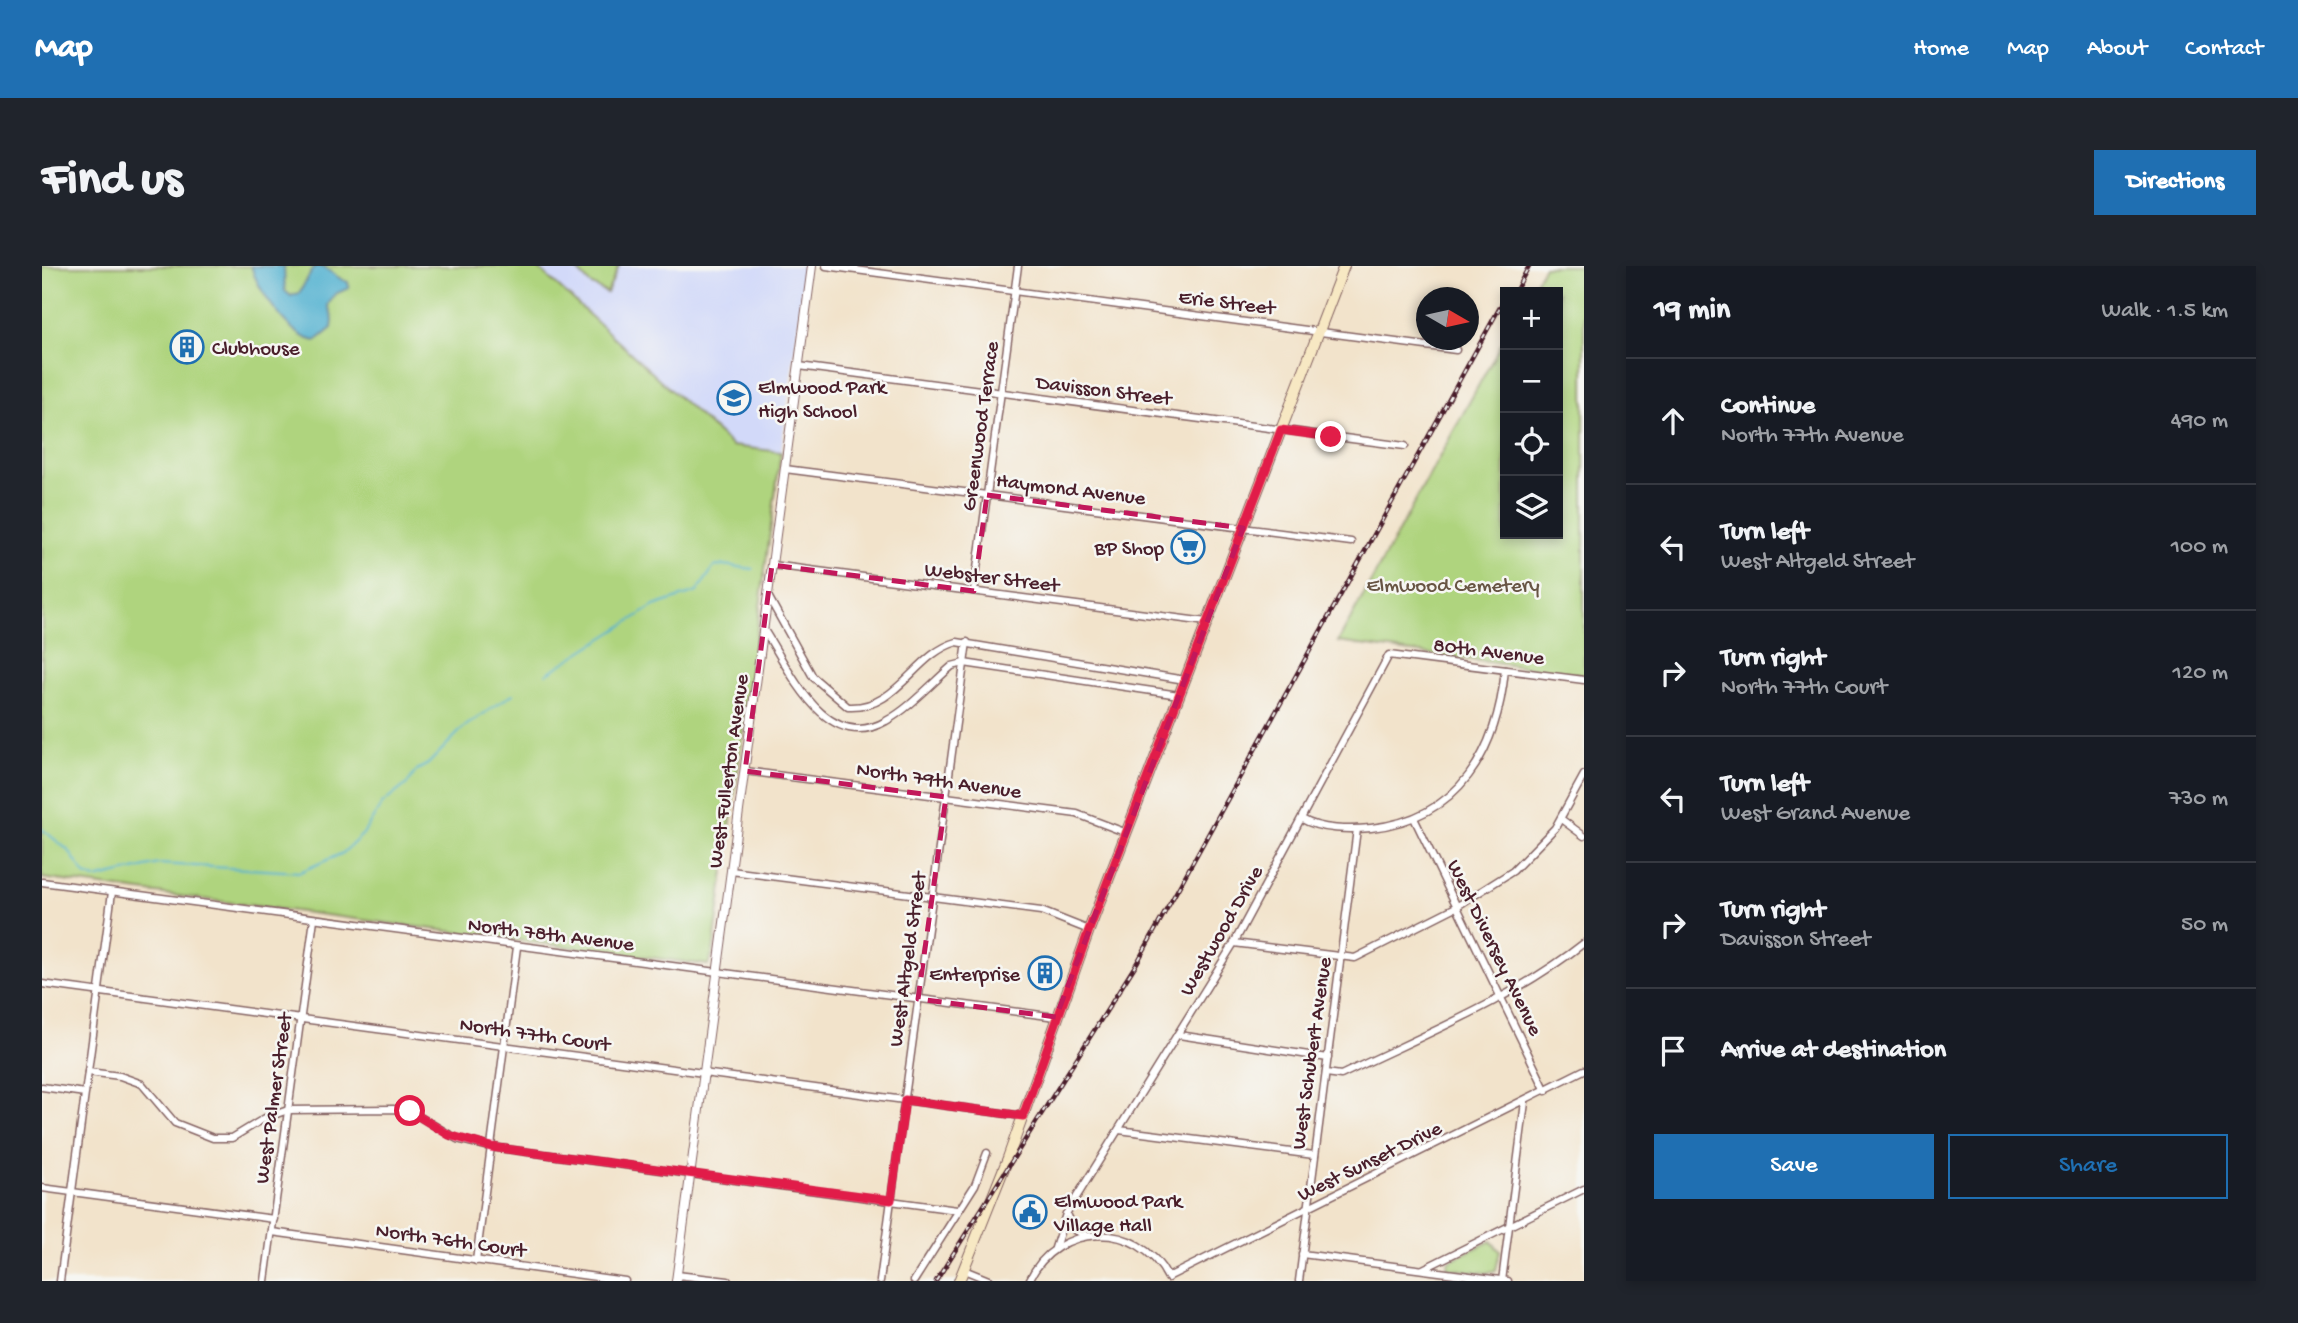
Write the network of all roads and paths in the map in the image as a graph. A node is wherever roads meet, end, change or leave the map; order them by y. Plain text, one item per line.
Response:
1 (812, 266) edge
2 (826, 266) edge
3 (1018, 266) edge
4 (1344, 266) edge
5 (1014, 291) junction
6 (1319, 330) junction
7 (1416, 344) edge
8 (799, 366) junction
9 (1001, 393) junction
10 (1281, 430) junction
11 (1405, 446) dead end
12 (785, 469) junction
13 (987, 495) junction
14 (1243, 528) junction
15 (1352, 542) dead end
16 (772, 565) junction
17 (974, 591) junction
18 (768, 596) junction
19 (1207, 622) junction
20 (764, 630) junction
21 (967, 642) junction
22 (1389, 654) joint
23 (964, 663) junction
24 (1505, 670) junction
25 (1185, 680) junction
26 (1584, 680) edge
27 (1179, 695) junction
28 (745, 771) junction
29 (1584, 775) edge
30 (946, 797) junction
31 (1413, 818) junction
32 (1302, 819) junction
33 (1561, 819) junction
34 (1357, 829) junction
35 (1126, 834) junction
36 (1584, 836) edge
37 (731, 872) junction
38 (42, 882) edge
39 (112, 892) junction
40 (932, 897) junction
41 (1456, 907) junction
42 (314, 919) junction
43 (1089, 930) junction
44 (1234, 943) junction
45 (1584, 943) edge
46 (517, 947) junction
47 (1341, 958) junction
48 (718, 972) junction
49 (42, 984) edge
50 (99, 992) junction
51 (1501, 997) junction
52 (919, 999) junction
53 (1056, 1017) junction
54 (300, 1019) junction
55 (1179, 1035) junction
56 (504, 1046) junction
57 (1328, 1058) junction
58 (1584, 1070) edge
59 (88, 1072) junction
60 (704, 1073) junction
61 (1326, 1073) junction
62 (42, 1087) edge
63 (1546, 1091) junction
64 (85, 1093) junction
65 (905, 1100) junction
66 (1525, 1102) junction
67 (288, 1110) junction
68 (1023, 1116) junction
69 (1119, 1130) junction
70 (491, 1147) junction
71 (987, 1153) dead end
72 (1314, 1155) junction
73 (691, 1173) junction
74 (42, 1188) edge
75 (1584, 1189) edge
76 (71, 1192) junction
77 (891, 1200) junction
78 (957, 1210) junction
79 (1307, 1210) junction
80 (1066, 1214) junction
81 (274, 1219) junction
82 (1509, 1224) junction
83 (272, 1232) junction
84 (1084, 1234) junction
85 (1055, 1248) junction
86 (1302, 1254) junction
87 (476, 1261) junction
88 (964, 1270) junction
89 (1421, 1270) junction
90 (677, 1278) edge
91 (1169, 1279) edge
92 (988, 1280) edge
93 (60, 1281) edge
94 (265, 1281) edge
95 (625, 1281) edge
96 (728, 1281) edge
97 (880, 1281) edge
98 (914, 1281) edge
99 (960, 1281) edge
100 (1029, 1281) edge
101 (1298, 1281) edge
102 (1502, 1281) edge
103 (1508, 1281) edge

1 - 8 street, West Fullerton Avenue
2 - 5 street, Erie Street
3 - 5 street, Greenwood Terrace
4 - 6 main road
5 - 6 street, Erie Street
5 - 9 street, Greenwood Terrace
6 - 7 street, Erie Street
6 - 10 main road
8 - 9 street, Davisson Street
8 - 12 street, West Fullerton Avenue
9 - 10 street, Davisson Street
9 - 13 street, Greenwood Terrace
10 - 11 street, Davisson Street
10 - 14 main road
12 - 13 street, Haymond Avenue
12 - 16 street, West Fullerton Avenue
13 - 14 street, Haymond Avenue
13 - 17 street, Greenwood Terrace
14 - 15 street, Haymond Avenue
14 - 19 main road
16 - 17 street, Webster Street
16 - 18 street, West Fullerton Avenue
17 - 19 street, Webster Street
18 - 20 street, West Fullerton Avenue
18 - 21 street
19 - 25 main road
20 - 23 street
20 - 28 street, West Fullerton Avenue
21 - 23 street, West Altgeld Street
21 - 25 street
22 - 24 street, 80th Avenue
22 - 32 street, Westwood Drive
23 - 27 street
23 - 30 street, West Altgeld Street
24 - 26 street, 80th Avenue
24 - 31 street
25 - 27 main road
27 - 35 main road
28 - 30 street, North 79th Avenue
28 - 37 street, West Fullerton Avenue
29 - 33 street
30 - 35 street, North 79th Avenue
30 - 40 street, West Altgeld Street
31 - 34 street
31 - 41 street, West Diversey Avenue
32 - 34 street
32 - 44 street, Westwood Drive
33 - 36 street
33 - 41 street
34 - 47 street, West Schubert Avenue
35 - 43 main road
37 - 40 street
37 - 48 street, West Fullerton Avenue
38 - 39 street, North 78th Avenue
39 - 42 street, North 78th Avenue
39 - 50 street
40 - 43 street
40 - 52 street, West Altgeld Street
41 - 47 street
41 - 51 street, West Diversey Avenue
42 - 46 street, North 78th Avenue
42 - 54 street, West Palmer Street
43 - 53 main road
44 - 47 street
44 - 55 street, Westwood Drive
45 - 51 street
46 - 48 street, North 78th Avenue
46 - 56 street
47 - 57 street, West Schubert Avenue
48 - 52 street, North 78th Avenue
48 - 60 street, West Fullerton Avenue
49 - 50 street, North 77th Court
50 - 54 street, North 77th Court
50 - 59 street
51 - 61 street
51 - 63 street, West Diversey Avenue
52 - 53 street, North 78th Avenue
52 - 65 street, West Altgeld Street
53 - 68 main road
54 - 56 street, North 77th Court
54 - 67 street, West Palmer Street
55 - 57 street
55 - 69 street, Westwood Drive
56 - 60 street, North 77th Court
56 - 70 street
57 - 61 street, West Schubert Avenue
58 - 63 street, West Sunset Drive
59 - 64 street
59 - 67 street
60 - 65 street, North 77th Court
60 - 73 street, West Fullerton Avenue
61 - 72 street, West Schubert Avenue
62 - 64 street
63 - 66 street, West Sunset Drive
64 - 76 street
65 - 68 street, North 77th Court
65 - 77 street, West Altgeld Street
66 - 79 street, West Sunset Drive
66 - 82 street
67 - 70 street
67 - 81 street, West Palmer Street
68 - 88 main road
69 - 72 street
69 - 80 street, Westwood Drive
70 - 73 street
70 - 87 street
71 - 78 street
72 - 79 street, West Schubert Avenue
73 - 77 street
73 - 90 street, West Fullerton Avenue
74 - 76 street
75 - 82 street
76 - 81 street
76 - 93 street
77 - 78 street
77 - 97 street, West Altgeld Street
78 - 98 street
79 - 86 street, West Schubert Avenue
79 - 91 street, West Sunset Drive
80 - 84 street
80 - 85 street, Westwood Drive
81 - 83 street, West Palmer Street
82 - 89 street
82 - 102 street
83 - 87 street, North 76th Court
83 - 94 street, West Palmer Street
84 - 85 street
84 - 91 street
85 - 100 street
86 - 89 street
86 - 101 street, West Schubert Avenue
87 - 95 street, North 76th Court
88 - 92 street
88 - 99 main road
89 - 102 street
90 - 96 street
102 - 103 street

